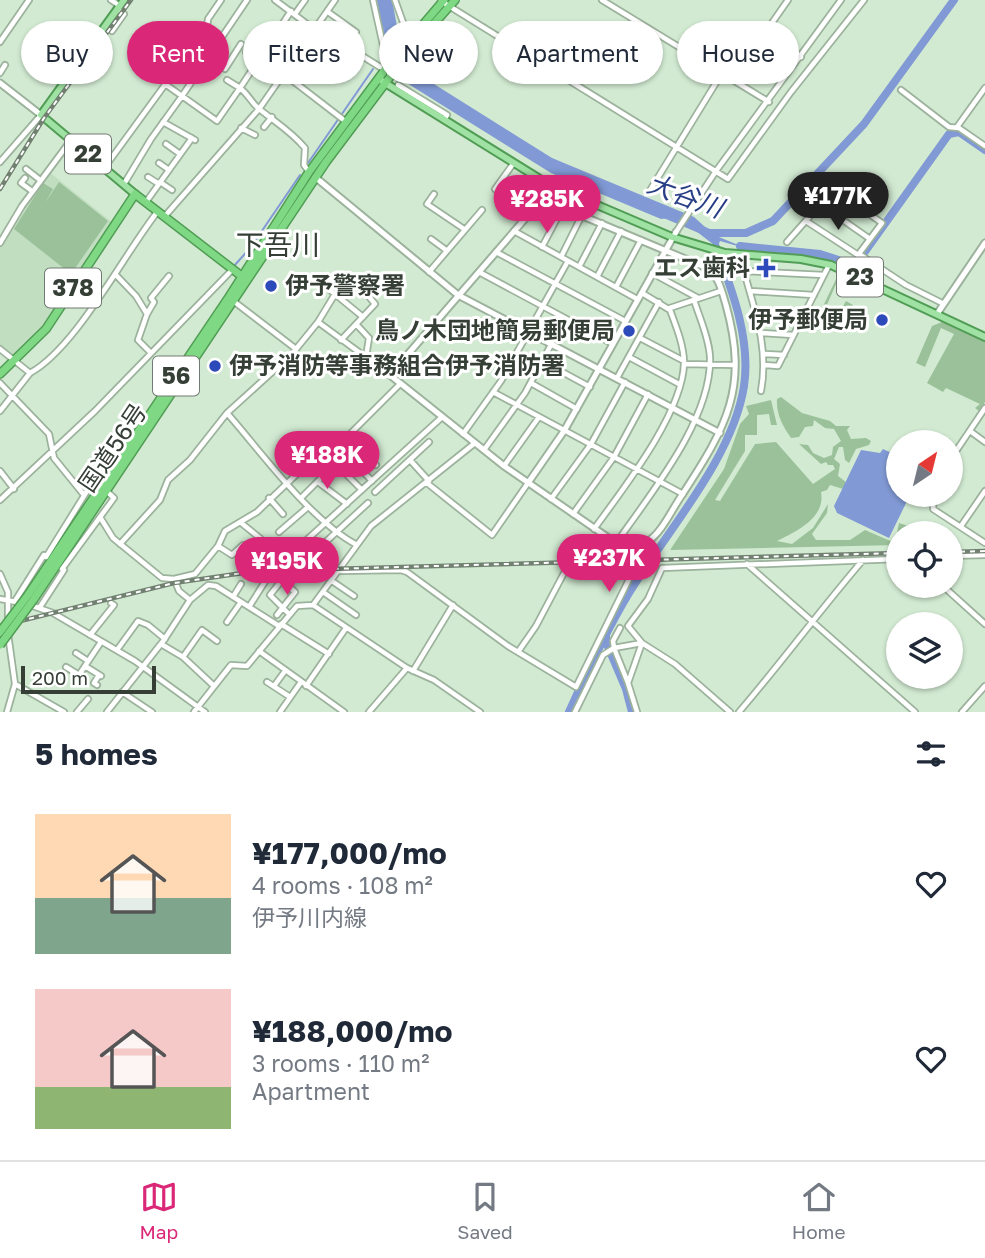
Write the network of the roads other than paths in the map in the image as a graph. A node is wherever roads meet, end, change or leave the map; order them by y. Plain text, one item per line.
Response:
1 (29, 0) edge
2 (111, 0) edge
3 (221, 0) edge
4 (247, 0) edge
5 (275, 0) edge
6 (292, 0) edge
7 (335, 0) edge
8 (373, 0) edge
9 (396, 0) edge
10 (602, 0) edge
11 (788, 0) edge
12 (842, 0) edge
13 (863, 0) edge
14 (306, 1) edge
15 (446, 2) edge
16 (121, 5) edge
17 (290, 11) junction
18 (328, 12) junction
19 (208, 21) edge
20 (284, 21) edge
21 (304, 21) edge
22 (322, 21) edge
23 (341, 21) edge
24 (402, 21) edge
25 (427, 21) edge
26 (432, 21) edge
27 (773, 21) edge
28 (229, 28) edge
29 (113, 30) edge
30 (379, 32) edge
31 (0, 43) edge
32 (238, 45) dead end
33 (677, 46) edge
34 (801, 57) joint
35 (229, 62) edge
36 (5, 65) dead end
37 (0, 73) edge
38 (229, 81) edge
39 (0, 83) edge
40 (166, 84) joint
41 (191, 84) edge
42 (243, 84) edge
43 (276, 84) edge
44 (293, 84) edge
45 (380, 84) edge
46 (381, 84) edge
47 (394, 84) edge
48 (715, 84) edge
49 (739, 84) edge
50 (398, 85) dead end
51 (240, 88) junction
52 (985, 88) edge
53 (901, 90) dead end
54 (183, 96) junction
55 (769, 101) junction
56 (781, 108) junction
57 (259, 109) junction
58 (41, 115) junction
59 (272, 117) junction
60 (345, 121) junction
61 (444, 121) junction
62 (163, 122) junction
63 (264, 127) dead end
64 (957, 127) junction
65 (241, 128) junction
66 (255, 135) dead end
67 (71, 139) junction
68 (166, 144) dead end
69 (676, 146) junction
70 (985, 146) edge
71 (180, 154) junction
72 (0, 162) edge
73 (159, 163) dead end
74 (513, 164) junction
75 (105, 167) junction
76 (26, 169) dead end
77 (169, 170) junction
78 (716, 171) junction
79 (312, 175) junction
80 (148, 177) dead end
81 (25, 178) dead end
82 (40, 180) junction
83 (160, 183) junction
84 (124, 184) junction
85 (548, 184) junction
86 (172, 190) dead end
87 (32, 191) junction
88 (649, 191) dead end
89 (499, 192) dead end
90 (135, 194) junction
91 (434, 194) dead end
92 (542, 199) junction
93 (146, 202) junction
94 (820, 204) junction
95 (563, 207) junction
96 (482, 210) dead end
97 (161, 214) junction
98 (582, 215) junction
99 (806, 220) junction
100 (603, 223) junction
101 (464, 229) junction
102 (514, 231) junction
103 (621, 232) junction
104 (674, 234) junction
105 (431, 239) dead end
106 (870, 239) junction
107 (641, 240) junction
108 (787, 242) dead end
109 (0, 243) edge
110 (985, 243) edge
111 (542, 247) junction
112 (446, 250) junction
113 (663, 250) junction
114 (496, 252) junction
115 (859, 254) junction
116 (740, 256) junction
117 (561, 257) junction
118 (568, 261) junction
119 (829, 265) junction
120 (579, 267) junction
121 (231, 271) junction
122 (744, 271) junction
123 (429, 272) junction
124 (479, 272) junction
125 (652, 273) junction
126 (115, 274) junction
127 (824, 275) junction
128 (169, 276) dead end
129 (597, 277) junction
130 (244, 278) junction
131 (370, 282) dead end
132 (555, 284) junction
133 (616, 288) junction
134 (721, 291) junction
135 (750, 291) junction
136 (641, 292) junction
137 (458, 295) junction
138 (814, 295) junction
139 (231, 299) junction
140 (637, 299) junction
141 (696, 300) junction
142 (659, 302) junction
143 (943, 303) junction
144 (542, 306) junction
145 (670, 308) junction
146 (756, 313) junction
147 (147, 314) junction
148 (937, 314) junction
149 (805, 315) junction
150 (363, 317) junction
151 (625, 321) junction
152 (318, 322) junction
153 (356, 324) junction
154 (529, 330) junction
155 (762, 333) junction
156 (793, 335) junction
157 (985, 337) edge
158 (640, 338) junction
159 (341, 340) junction
160 (552, 343) junction
161 (612, 344) junction
162 (0, 349) edge
163 (296, 349) junction
164 (151, 353) junction
165 (765, 354) junction
166 (784, 355) junction
167 (366, 357) junction
168 (629, 357) junction
169 (14, 360) junction
170 (542, 361) junction
171 (684, 363) junction
172 (710, 364) junction
173 (737, 365) junction
174 (765, 365) junction
175 (600, 368) junction
176 (30, 373) junction
177 (0, 374) edge
178 (390, 375) junction
179 (617, 378) junction
180 (625, 382) junction
181 (0, 383) edge
182 (531, 383) junction
183 (400, 384) junction
184 (679, 384) junction
185 (590, 387) junction
186 (761, 391) dead end
187 (494, 392) junction
188 (648, 394) junction
189 (13, 396) junction
190 (517, 405) junction
191 (672, 407) junction
192 (985, 408) edge
193 (578, 409) junction
194 (0, 411) edge
195 (227, 413) junction
196 (539, 417) junction
197 (441, 418) junction
198 (694, 419) junction
199 (970, 430) junction
200 (565, 431) junction
201 (720, 433) junction
202 (350, 434) junction
203 (463, 434) junction
204 (963, 440) edge
205 (429, 442) dead end
206 (985, 442) edge
207 (474, 443) junction
208 (591, 444) junction
209 (53, 450) junction
210 (327, 450) junction
211 (484, 450) junction
212 (614, 457) junction
213 (410, 460) junction
214 (335, 464) junction
215 (376, 465) dead end
216 (504, 466) junction
217 (637, 470) junction
218 (0, 471) edge
219 (344, 472) junction
220 (372, 481) junction
221 (288, 482) junction
222 (318, 482) junction
223 (428, 482) junction
224 (660, 482) junction
225 (527, 483) junction
226 (104, 488) junction
227 (14, 489) junction
228 (362, 490) junction
229 (985, 491) edge
230 (375, 492) dead end
231 (683, 494) junction
232 (84, 495) junction
233 (1, 498) edge
234 (269, 498) junction
235 (301, 498) junction
236 (551, 499) junction
237 (368, 503) dead end
238 (347, 504) junction
239 (308, 507) junction
240 (933, 508) edge
241 (283, 514) dead end
242 (573, 514) junction
243 (100, 517) junction
244 (953, 521) edge
245 (240, 522) junction
246 (327, 523) junction
247 (963, 523) edge
248 (963, 527) edge
249 (594, 529) junction
250 (279, 532) dead end
251 (337, 532) junction
252 (261, 539) dead end
253 (617, 542) junction
254 (642, 542) junction
255 (985, 542) edge
256 (120, 544) junction
257 (357, 545) junction
258 (218, 546) junction
259 (246, 546) dead end
260 (985, 555) edge
261 (963, 556) edge
262 (864, 559) junction
263 (886, 559) edge
264 (306, 560) dead end
265 (258, 564) dead end
266 (746, 564) junction
267 (340, 571) junction
268 (564, 573) dead end
269 (0, 575) edge
270 (174, 579) junction
271 (267, 580) dead end
272 (332, 581) junction
273 (242, 584) dead end
274 (323, 592) junction
275 (354, 596) dead end
276 (31, 597) junction
277 (233, 597) junction
278 (956, 598) edge
279 (0, 599) edge
280 (190, 600) junction
281 (12, 601) junction
282 (242, 602) junction
283 (111, 603) dead end
284 (313, 605) junction
285 (453, 605) junction
286 (40, 607) junction
287 (249, 607) junction
288 (281, 609) junction
289 (289, 614) junction
290 (277, 615) dead end
291 (356, 615) dead end
292 (227, 622) dead end
293 (811, 622) junction
294 (985, 624) edge
295 (280, 625) junction
296 (346, 628) junction
297 (620, 628) dead end
298 (0, 632) edge
299 (90, 635) junction
300 (606, 637) junction
301 (165, 639) junction
302 (217, 641) dead end
303 (101, 642) junction
304 (642, 643) junction
305 (161, 644) junction
306 (3, 645) edge
307 (614, 648) junction
308 (117, 650) junction
309 (259, 651) junction
310 (518, 652) junction
311 (76, 653) dead end
312 (329, 654) junction
313 (183, 657) junction
314 (87, 664) junction
315 (142, 666) junction
316 (66, 667) dead end
317 (410, 670) junction
318 (285, 671) junction
319 (267, 682) dead end
320 (301, 682) junction
321 (628, 683) junction
322 (15, 684) junction
323 (97, 685) dead end
324 (214, 686) junction
325 (274, 686) junction
326 (985, 686) edge
327 (306, 687) junction
328 (122, 692) junction
329 (979, 692) junction
330 (985, 697) edge
331 (290, 698) junction
332 (88, 699) dead end
333 (195, 710) edge
334 (477, 711) edge
335 (7, 712) edge
336 (64, 712) edge
337 (77, 712) edge
338 (107, 712) edge
339 (152, 712) edge
340 (205, 712) edge
341 (280, 712) edge
342 (344, 712) edge
343 (369, 712) edge
344 (576, 712) edge
345 (637, 712) edge
346 (730, 712) edge
347 (739, 712) edge
348 (915, 712) edge
349 (962, 712) edge

1 - 31 street
2 - 16 street
3 - 19 street
4 - 28 street
5 - 17 street
6 - 17 street
7 - 18 street
8 - 30 street
9 - 24 street
10 - 33 street
11 - 27 street
12 - 34 street
13 - 56 street
14 - 17 street
15 - 25 highway, 国道56号 / 56
15 - 26 highway, 国道56号 / 56
15 - 69 street
16 - 29 street
16 - 58 main road, 22
17 - 20 street
17 - 21 street
18 - 22 street
18 - 23 street
32 - 35 street
34 - 55 street
36 - 37 street
38 - 51 street
39 - 58 street
40 - 54 street
40 - 75 street
41 - 54 street
42 - 51 street
43 - 57 street
44 - 60 street
45 - 60 highway, 国道56号 / 56
46 - 79 highway, 国道56号 / 56
47 - 61 main road, 23
48 - 69 street
49 - 55 street
50 - 61 street
51 - 54 street
51 - 57 street
52 - 64 street
53 - 64 street
54 - 62 street
55 - 56 street
55 - 78 street
56 - 78 street
57 - 59 street
57 - 65 street
58 - 67 main road, 22
58 - 72 street
59 - 63 street
59 - 79 street
60 - 79 highway, 国道56号 / 56
61 - 74 main road, 23
62 - 71 street
62 - 84 street
64 - 70 street
65 - 66 street
65 - 97 street
67 - 75 main road, 22
67 - 82 street
68 - 71 street
69 - 78 street
69 - 88 street
71 - 77 street
73 - 77 street
74 - 85 main road, 23
74 - 89 street
75 - 84 main road, 22
76 - 82 street
77 - 83 street
78 - 104 street
79 - 123 street
79 - 130 highway, 国道56号 / 56
80 - 83 street
81 - 87 street
82 - 87 street
83 - 86 street
83 - 93 street
84 - 90 main road, 22
85 - 92 street
85 - 104 main road, 23
87 - 109 street
90 - 93 highway
90 - 169 highway, 378
91 - 101 street
92 - 95 street
92 - 102 street
93 - 97 highway
94 - 99 street
94 - 106 street
94 - 106 street
95 - 98 street
95 - 111 street
96 - 101 street
97 - 121 highway
97 - 126 street
98 - 100 street
98 - 117 street
99 - 108 street
99 - 115 street
100 - 103 street
100 - 120 street
101 - 112 street
102 - 111 street
102 - 114 street
103 - 107 street
103 - 129 street
104 - 113 street
104 - 116 main road, 23
105 - 112 street
106 - 115 street
107 - 113 street
107 - 133 street
110 - 143 street
111 - 117 street
112 - 123 street
113 - 125 street
113 - 134 street
114 - 124 street
114 - 132 street
115 - 143 street
116 - 119 main road, 23
116 - 122 street
117 - 118 street
118 - 120 street
118 - 132 street
119 - 127 street
119 - 148 main road, 23
120 - 129 street
121 - 130 highway
121 - 164 street
122 - 127 street
122 - 135 street
123 - 137 street
124 - 137 street
124 - 144 street
125 - 136 street
125 - 141 street
126 - 147 street
126 - 176 street
127 - 138 street
128 - 147 street
129 - 133 street
130 - 139 highway, 国道56号 / 56
131 - 150 street
132 - 144 street
132 - 151 street
133 - 140 street
134 - 141 street
134 - 173 street
135 - 138 street
135 - 146 street
136 - 140 street
136 - 142 street
137 - 154 street
137 - 178 street
138 - 149 street
139 - 163 street
139 - 226 highway, 国道56号 / 56
140 - 151 street
141 - 145 street
141 - 172 street
142 - 145 street
142 - 158 street
143 - 148 street
144 - 154 street
144 - 161 street
145 - 171 street
146 - 149 street
146 - 155 street
147 - 164 street
148 - 157 main road, 23
149 - 156 street
150 - 152 street
150 - 153 street
151 - 161 street
152 - 159 street
152 - 163 street
153 - 159 street
153 - 167 street
154 - 160 street
154 - 187 street
155 - 156 street
155 - 165 street
156 - 166 street
158 - 168 street
158 - 171 street
159 - 167 street
160 - 170 street
160 - 175 street
161 - 175 street
162 - 169 street
163 - 195 street
164 - 209 street
165 - 166 street
165 - 174 street
166 - 174 street
167 - 178 street
168 - 179 street
168 - 184 street
169 - 176 street
169 - 177 highway, 378
170 - 182 street
170 - 185 street
171 - 172 street
171 - 184 street
172 - 173 street
172 - 198 street
173 - 201 street
174 - 186 street
175 - 179 street
175 - 185 street
176 - 189 street
178 - 183 street
179 - 180 street
180 - 188 street
180 - 208 street
181 - 189 street
182 - 190 street
182 - 193 street
183 - 197 street
183 - 202 street
184 - 191 street
185 - 193 street
187 - 190 street
187 - 203 street
188 - 191 street
188 - 212 street
189 - 194 street
189 - 209 street
190 - 196 street
190 - 211 street
191 - 198 street
191 - 217 street
192 - 199 street
193 - 200 street
195 - 221 street
195 - 256 street
196 - 200 street
196 - 216 street
197 - 203 street
197 - 220 street
198 - 201 street
198 - 224 street
199 - 204 street
199 - 206 street
200 - 208 street
200 - 225 street
201 - 231 street
202 - 210 street
202 - 215 street
203 - 207 street
205 - 213 street
207 - 211 street
207 - 223 street
208 - 212 street
208 - 236 street
209 - 227 street
209 - 232 street
210 - 214 street
210 - 221 street
211 - 216 street
212 - 217 street
212 - 242 street
213 - 223 street
213 - 230 street
214 - 219 street
214 - 222 street
216 - 225 street
217 - 224 street
217 - 249 street
218 - 227 street
219 - 220 street
219 - 228 street
220 - 228 street
221 - 234 street
221 - 235 street
222 - 235 street
222 - 238 street
223 - 225 street
223 - 257 street
224 - 231 street
224 - 253 street
225 - 236 street
226 - 232 street
226 - 243 street
226 - 276 highway, 国道56号 / 56
227 - 233 street
228 - 238 street
229 - 247 street
231 - 254 street
232 - 281 street
234 - 241 street
234 - 245 street
235 - 239 street
236 - 242 street
237 - 251 street
238 - 246 street
239 - 246 street
239 - 250 street
240 - 244 street
242 - 249 street
243 - 256 street
243 - 286 street
245 - 252 street
245 - 258 street
246 - 251 street
246 - 265 street
248 - 255 street
249 - 253 street
251 - 257 street
251 - 264 street
253 - 254 street
254 - 300 street
256 - 270 street
257 - 267 street
258 - 259 street
258 - 270 street
260 - 261 street
262 - 263 street
262 - 266 street
262 - 293 street
266 - 293 street
266 - 304 street
267 - 272 street
267 - 285 street
268 - 310 street
269 - 281 street
270 - 280 street
271 - 287 street
272 - 274 street
272 - 275 street
273 - 277 street
274 - 284 street
274 - 291 street
276 - 298 highway, 国道56号 / 56, bridge
276 - 306 highway, 国道56号 / 56, bridge
277 - 280 street
277 - 282 street
278 - 294 street
279 - 281 street
280 - 301 street
281 - 286 street
281 - 306 street
282 - 287 street
282 - 292 street
283 - 299 street
284 - 289 street
284 - 296 street
285 - 310 street
285 - 317 street
286 - 299 street
287 - 295 street
288 - 288 street
288 - 289 street
288 - 290 street
289 - 295 street
293 - 347 street
293 - 348 street
295 - 309 street
295 - 312 street
296 - 312 street
296 - 317 street
297 - 300 street
299 - 303 street
300 - 307 street
300 - 310 street
301 - 305 street
301 - 308 street
302 - 313 street
303 - 308 street
303 - 314 street
304 - 307 street
304 - 321 street
304 - 346 street
305 - 313 street
305 - 315 street
306 - 322 street
307 - 321 street
307 - 344 street
308 - 315 street
309 - 318 street
309 - 324 street
311 - 314 street
312 - 327 street
313 - 324 street
314 - 316 street
314 - 323 street
315 - 328 street
315 - 333 street
317 - 334 street
317 - 343 street
318 - 320 street
318 - 325 street
319 - 325 street
320 - 327 street
320 - 331 street
321 - 345 street
322 - 335 street
322 - 336 street
324 - 333 street
325 - 331 street
326 - 329 street
327 - 342 street
328 - 338 street
328 - 339 street
329 - 330 street
329 - 349 street
331 - 341 street
332 - 337 street
333 - 340 street

